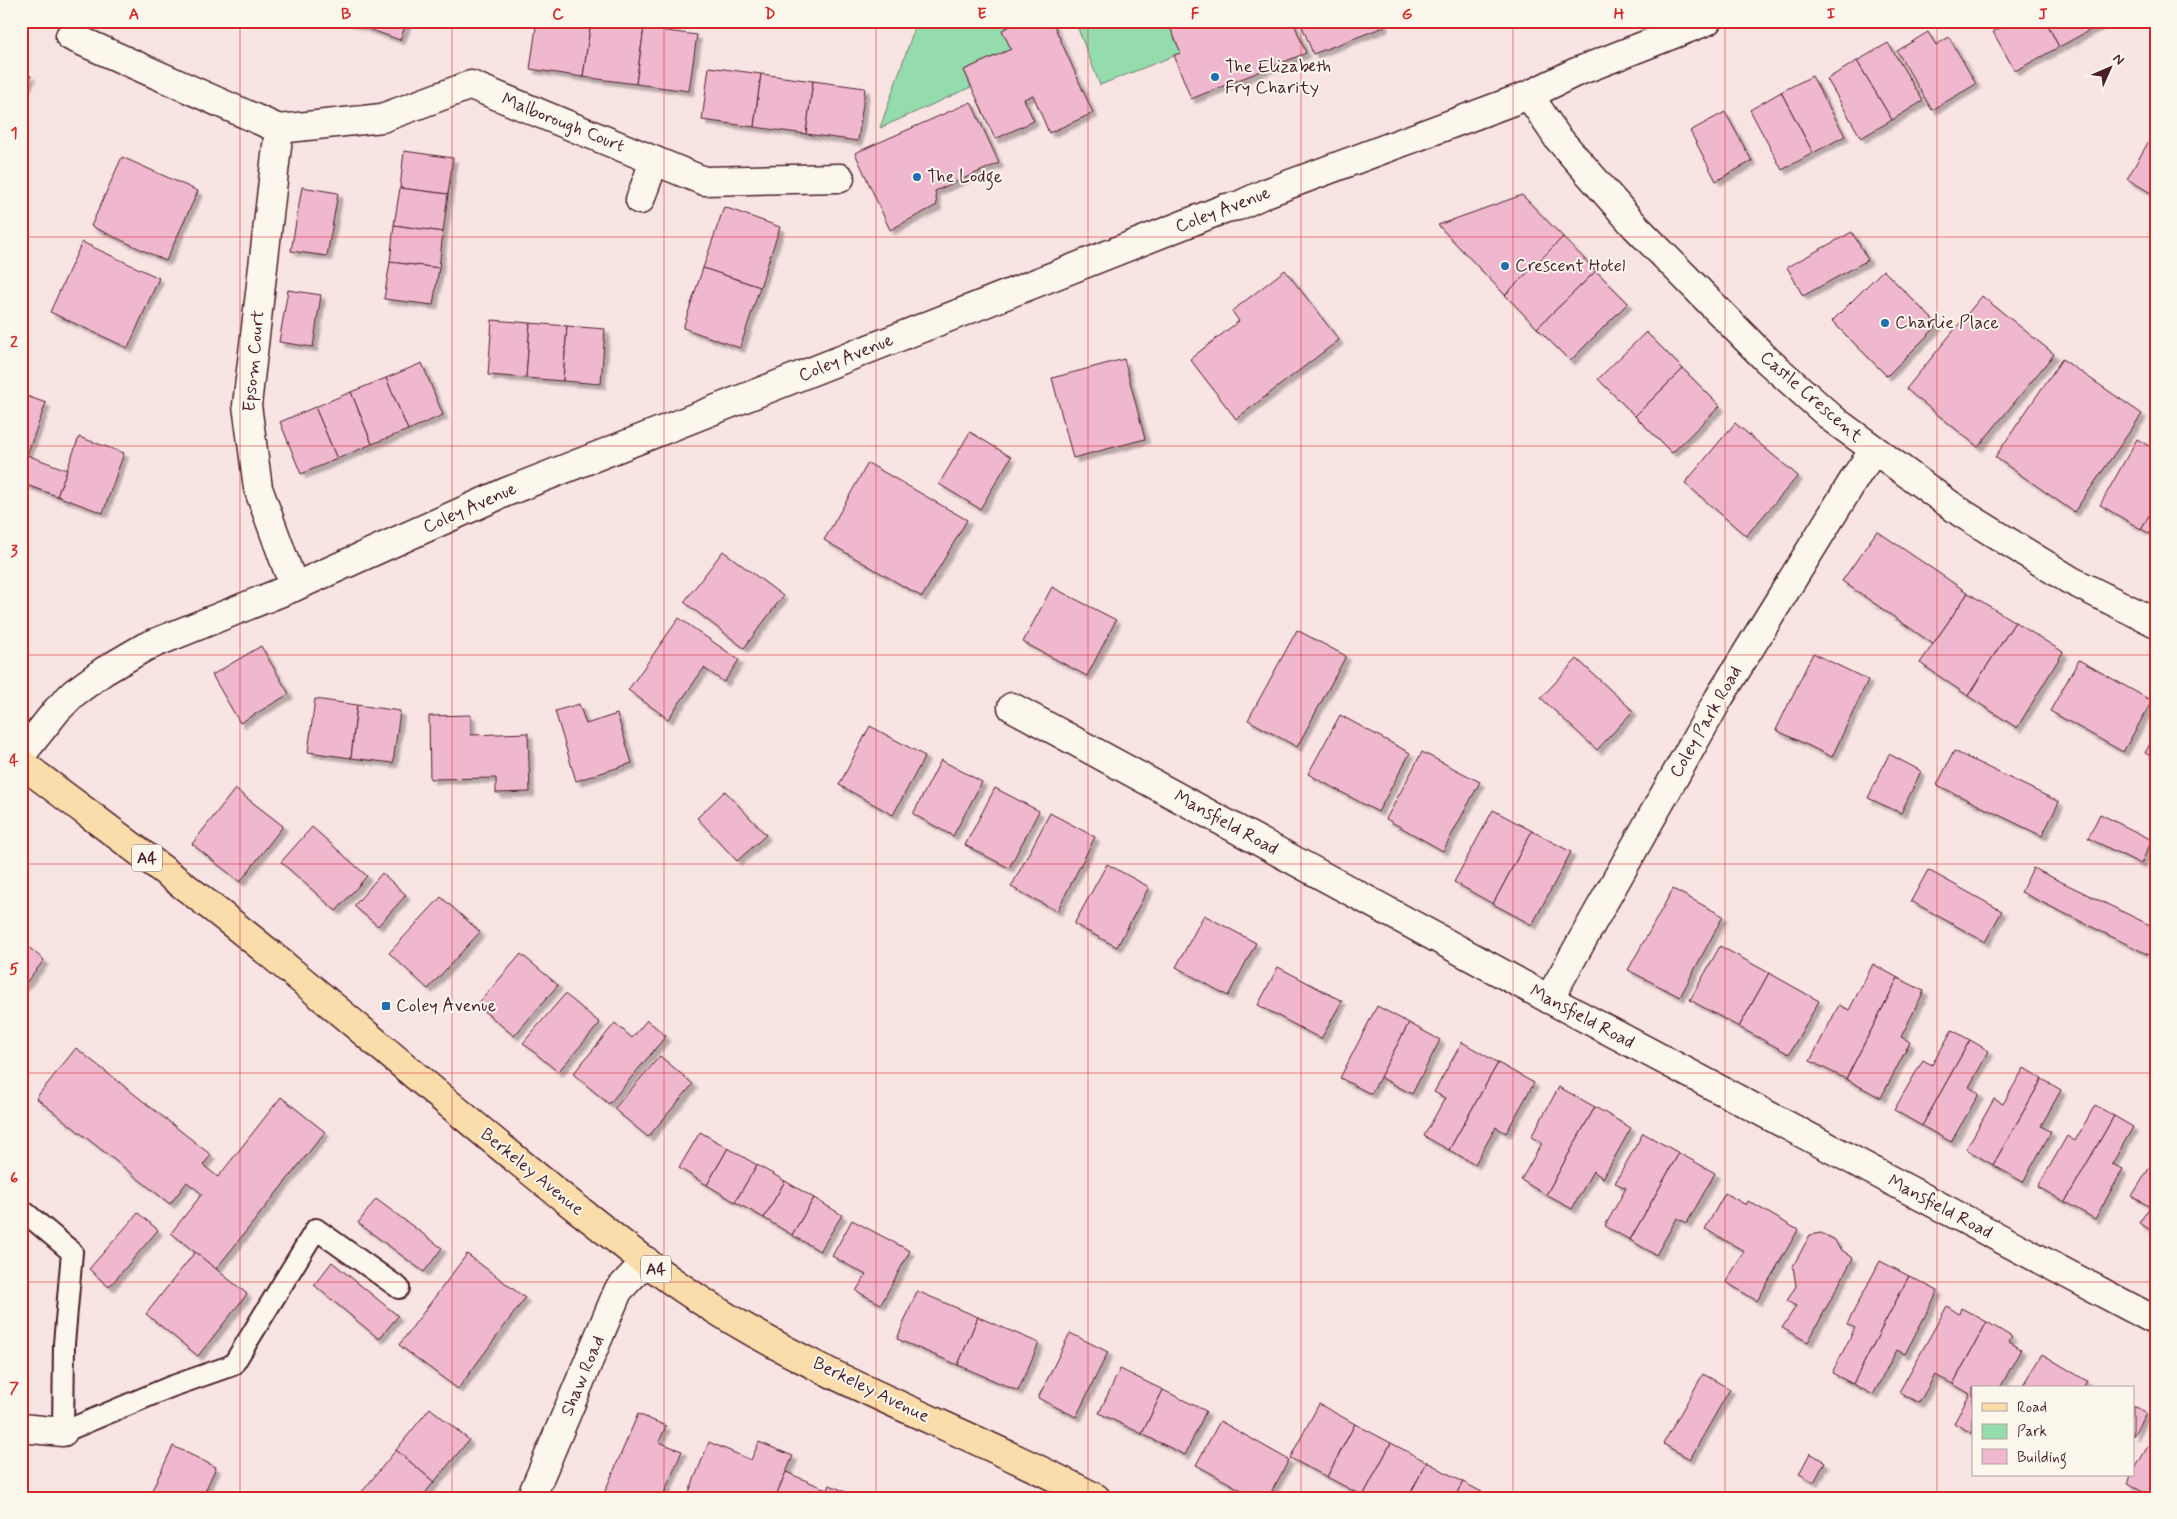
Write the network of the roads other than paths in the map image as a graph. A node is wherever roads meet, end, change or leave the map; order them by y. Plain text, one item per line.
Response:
1 (1707, 21) edge
2 (70, 36) dead end
3 (1529, 95) junction
4 (279, 129) junction
5 (654, 161) junction
6 (840, 178) dead end
7 (640, 200) dead end
8 (1874, 451) junction
9 (294, 587) junction
10 (2156, 623) edge
11 (1012, 706) dead end
12 (21, 755) edge
13 (21, 763) edge
14 (1549, 999) junction
15 (21, 1209) edge
16 (646, 1260) junction
17 (398, 1288) dead end
18 (2156, 1321) edge
19 (21, 1428) edge
20 (63, 1432) junction
21 (531, 1498) edge
22 (1096, 1498) edge

1 - 3 street, Coley Avenue
2 - 4 street
3 - 8 street, Castle Crescent
3 - 9 street, Coley Avenue
4 - 5 street, Malborough Court
4 - 9 street, Epsom Court
5 - 6 street, Malborough Court
5 - 7 street
8 - 10 street, Castle Crescent
8 - 14 street, Coley Park Road
9 - 12 street, Coley Avenue
11 - 14 street, Mansfield Road
13 - 16 main road, Berkeley Avenue / A4
14 - 18 street, Mansfield Road
15 - 20 lane
16 - 21 street, Shaw Road
16 - 22 main road, Berkeley Avenue / A4
17 - 20 lane
19 - 20 street

